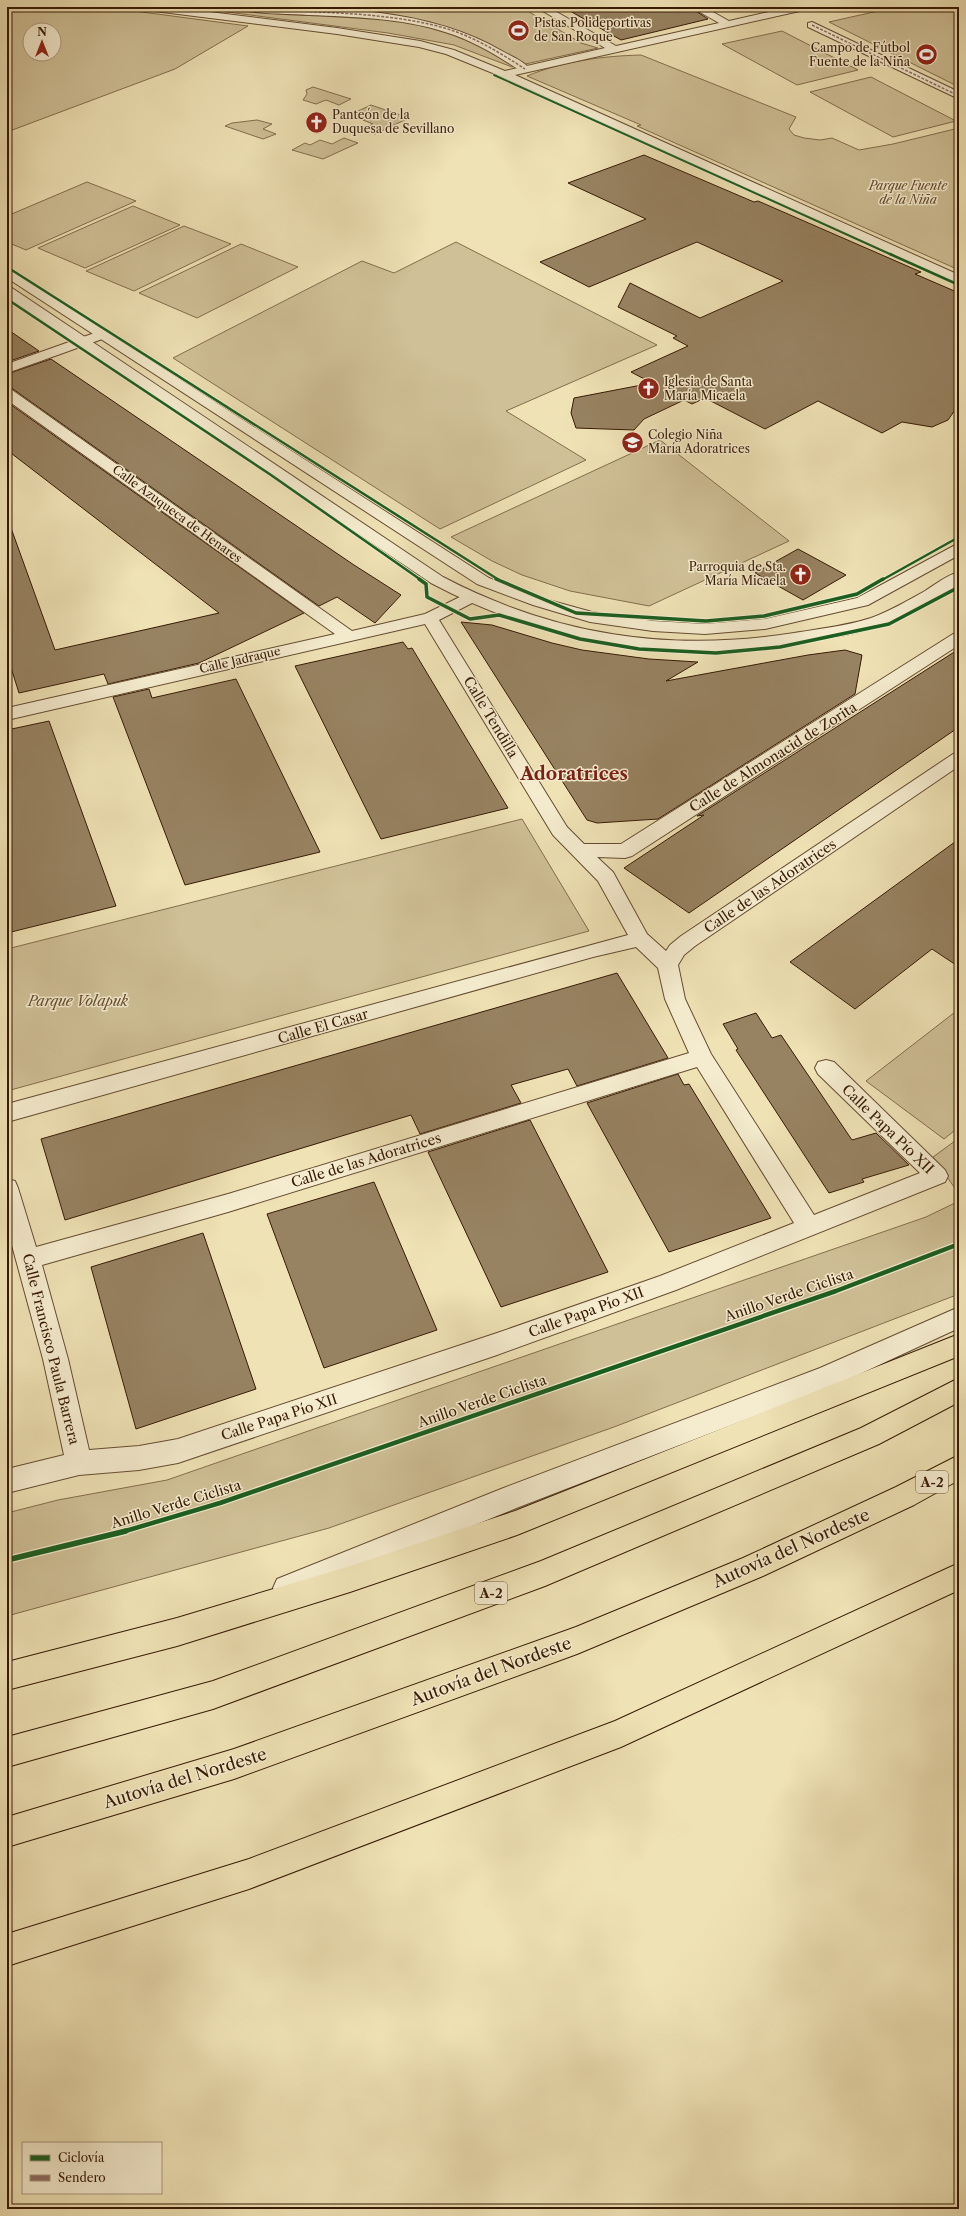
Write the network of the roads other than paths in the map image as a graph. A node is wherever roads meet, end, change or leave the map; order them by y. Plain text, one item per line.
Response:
1 (146, 7) edge
2 (242, 7) edge
3 (541, 7) edge
4 (696, 7) edge
5 (804, 7) edge
6 (728, 24) junction
7 (812, 25) dead end
8 (614, 49) junction
9 (525, 69) junction
10 (504, 74) junction
11 (959, 96) edge
12 (7, 272) edge
13 (959, 280) edge
14 (7, 292) edge
15 (103, 334) junction
16 (81, 342) junction
17 (7, 369) edge
18 (7, 393) edge
19 (959, 548) edge
20 (959, 577) edge
21 (470, 598) junction
22 (430, 618) junction
23 (347, 635) junction
24 (959, 638) edge
25 (7, 714) edge
26 (959, 758) edge
27 (580, 850) junction
28 (640, 939) junction
29 (668, 965) junction
30 (702, 1058) junction
31 (826, 1068) dead end
32 (7, 1113) edge
33 (7, 1188) edge
34 (809, 1227) junction
35 (29, 1259) junction
36 (959, 1317) edge
37 (959, 1345) edge
38 (959, 1389) edge
39 (79, 1463) junction
40 (959, 1467) edge
41 (7, 1481) edge
42 (959, 1576) edge
43 (177, 1632) junction
44 (7, 1676) edge
45 (7, 1752) edge
46 (7, 1832) edge
47 (7, 1950) edge

1 - 10 street
2 - 9 street
3 - 8 street
4 - 6 street
5 - 6 street
6 - 8 street
7 - 11 street
8 - 9 street
9 - 10 street
10 - 13 street
12 - 15 street
14 - 16 street
15 - 16 street
15 - 19 street
16 - 17 street
16 - 21 street
18 - 23 street, Calle Azuqueca de Henares
20 - 21 street
21 - 22 street, Calle Jadraque
22 - 23 street, Calle Jadraque
22 - 27 street, Calle Tendilla
23 - 25 street, Calle Jadraque
24 - 27 street, Calle de Almonacid de Zorita
26 - 29 street, Calle de las Adoratrices
27 - 28 street, Calle Tendilla
28 - 29 street, Calle Tendilla
28 - 32 street, Calle El Casar
29 - 30 street
30 - 34 street
30 - 35 street, Calle de las Adoratrices
31 - 34 street, Calle Papa Pío XII
33 - 35 street, Calle Francisco Paula Barrera
34 - 39 street, Calle Papa Pío XII
35 - 39 street, Calle Francisco Paula Barrera
36 - 43 street
37 - 43 highway
38 - 45 highway, A-2
39 - 41 street, Calle Papa Pío XII
40 - 46 highway, Autovía del Nordeste / A-2
42 - 47 highway
43 - 44 highway

